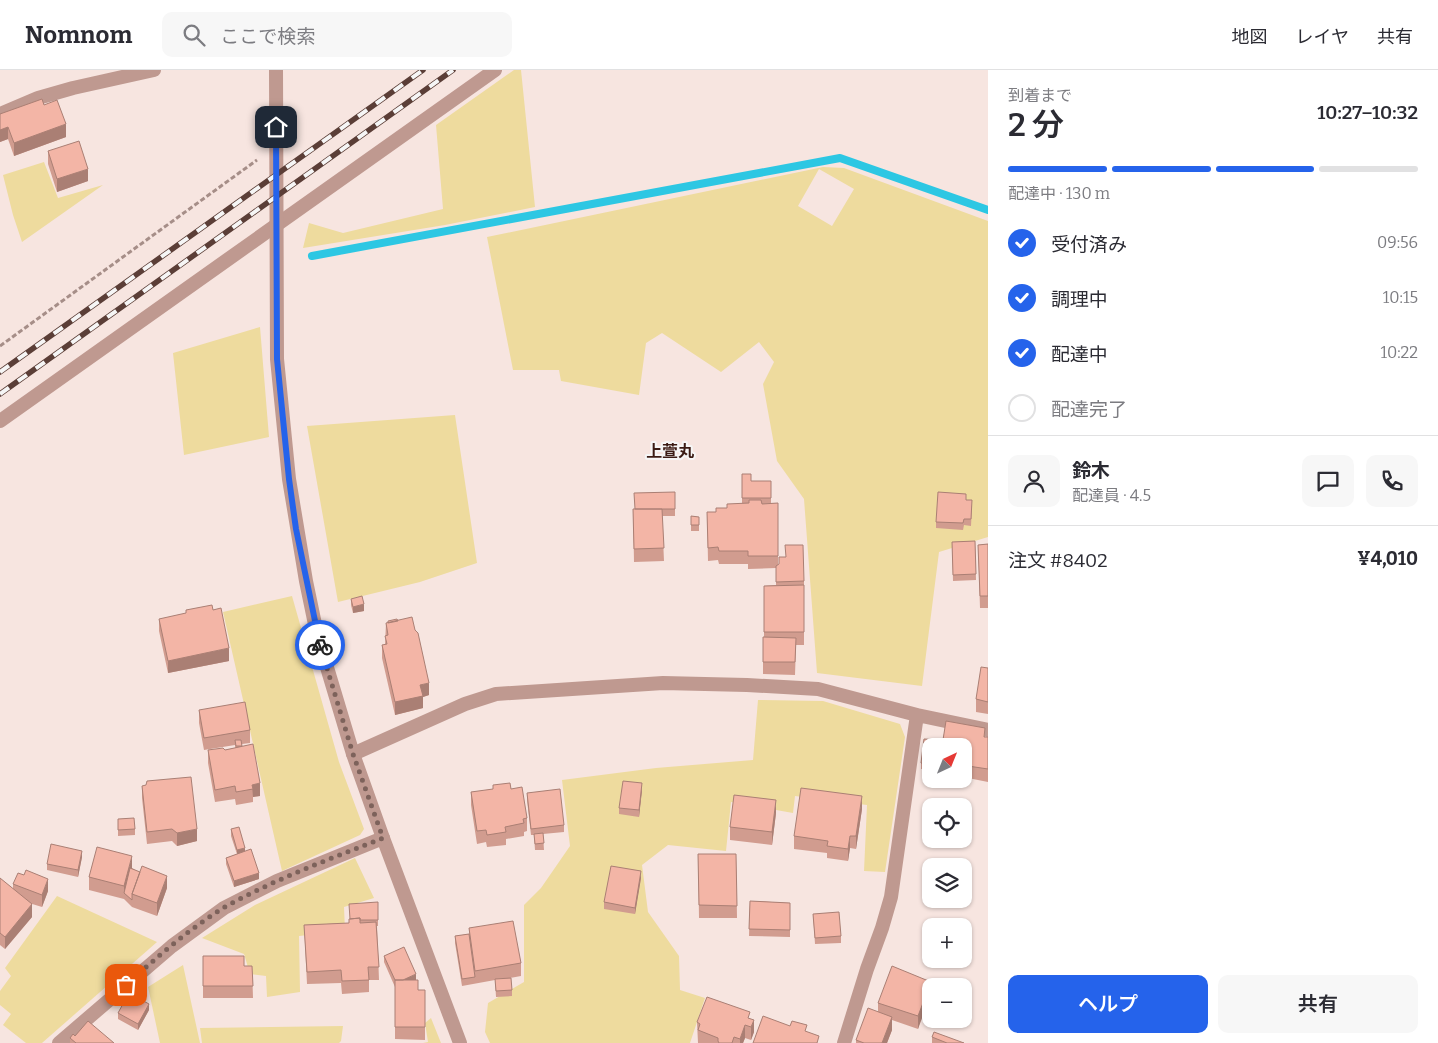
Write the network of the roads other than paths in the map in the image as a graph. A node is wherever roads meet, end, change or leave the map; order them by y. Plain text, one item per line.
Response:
1 (154, 70) edge
2 (276, 70) edge
3 (495, 70) edge
4 (0, 114) edge
5 (278, 224) junction
6 (0, 421) edge
7 (917, 715) junction
8 (988, 730) edge
9 (353, 754) junction
10 (383, 838) junction
11 (59, 1043) edge
12 (460, 1043) edge
13 (844, 1043) edge

1 - 4 street
2 - 5 street
3 - 5 street
5 - 6 street
5 - 9 street
7 - 8 street
7 - 9 street
7 - 13 street
9 - 10 street
10 - 11 street
10 - 12 street

